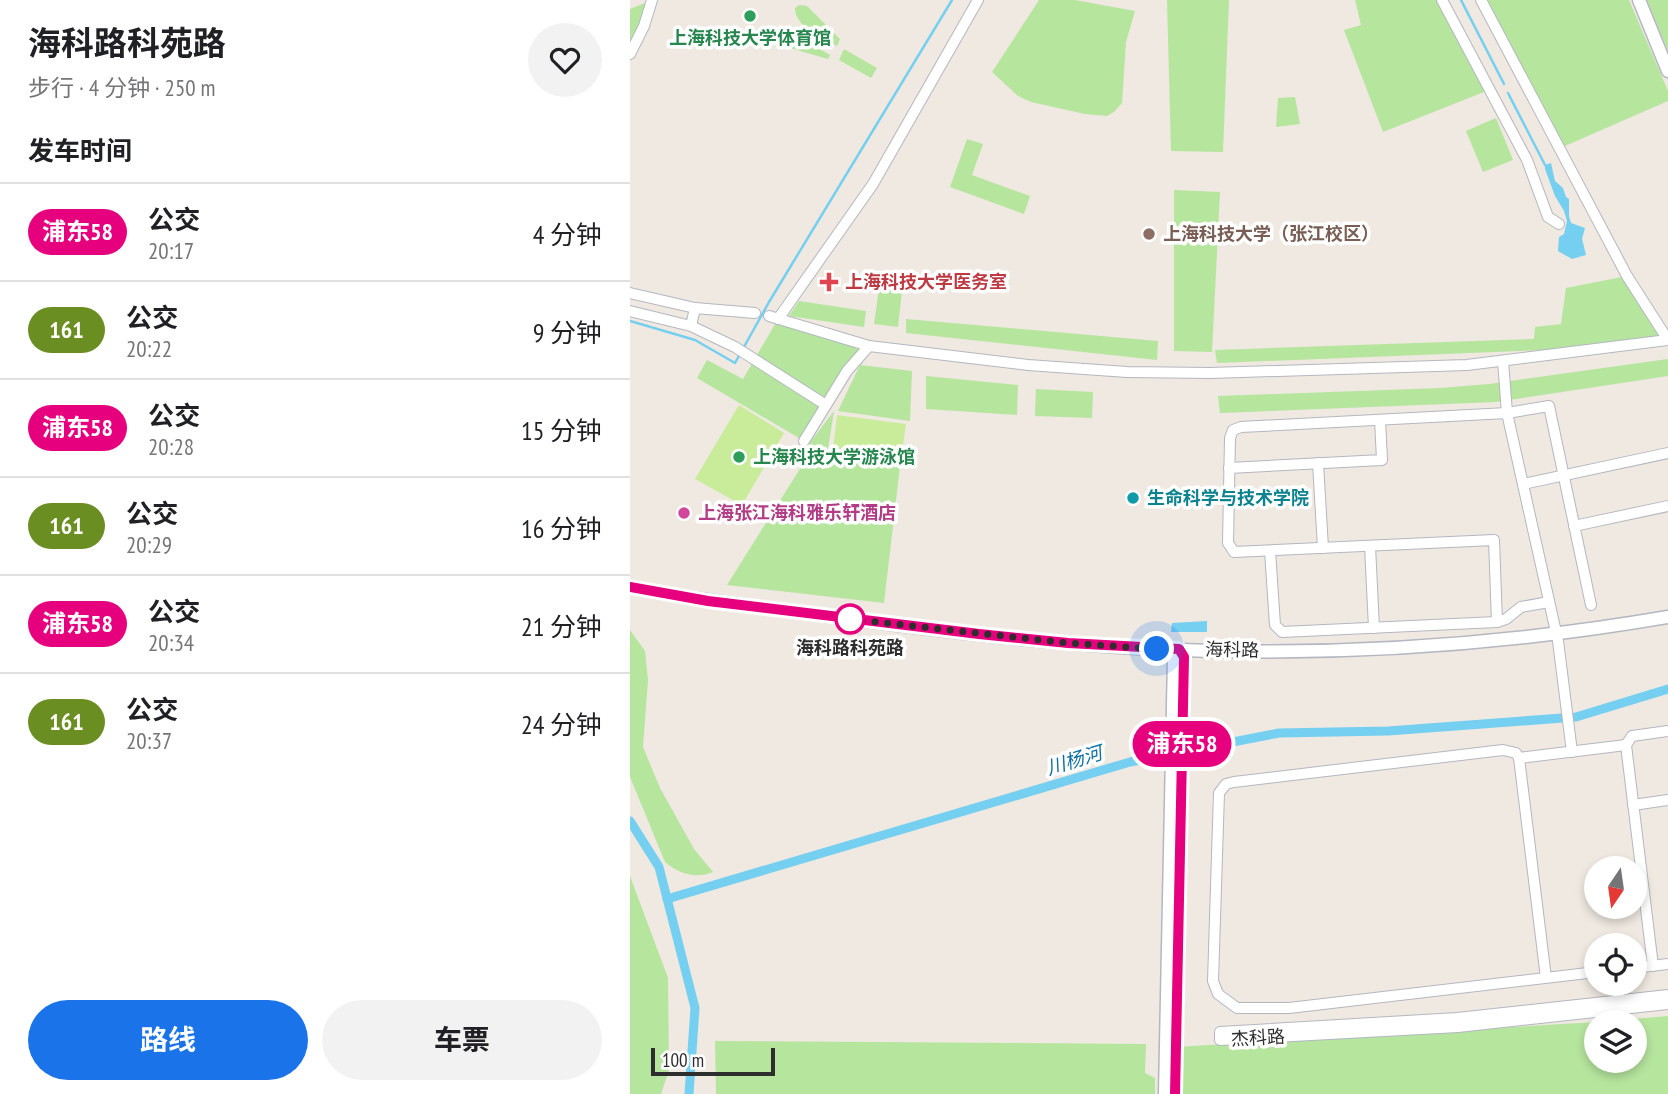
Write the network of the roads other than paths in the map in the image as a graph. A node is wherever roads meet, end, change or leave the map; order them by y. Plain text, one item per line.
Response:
1 (652, 0) edge
2 (978, 0) edge
3 (1442, 0) edge
4 (1481, 0) edge
5 (1639, 0) edge
6 (1647, 0) edge
7 (1668, 51) edge
8 (630, 54) edge
9 (1668, 71) edge
10 (1559, 224) dead end
11 (630, 293) edge
12 (695, 308) junction
13 (630, 311) edge
14 (755, 313) dead end
15 (691, 326) junction
16 (1668, 340) edge
17 (869, 346) junction
18 (1503, 361) junction
19 (826, 405) junction
20 (1507, 413) junction
21 (1380, 419) junction
22 (804, 441) dead end
23 (1668, 453) edge
24 (1318, 463) junction
25 (1229, 468) junction
26 (1563, 475) junction
27 (1523, 484) junction
28 (1668, 506) edge
29 (1574, 527) junction
30 (1370, 545) junction
31 (1323, 548) junction
32 (1270, 551) junction
33 (630, 587) edge
34 (630, 595) edge
35 (1549, 602) junction
36 (1591, 606) dead end
37 (1668, 617) edge
38 (1497, 622) junction
39 (1668, 625) edge
40 (1374, 628) junction
41 (1557, 637) junction
42 (1179, 654) junction
43 (1668, 730) edge
44 (1626, 745) junction
45 (1572, 752) junction
46 (1519, 758) junction
47 (1668, 800) edge
48 (1633, 805) junction
49 (1668, 964) edge
50 (1653, 965) junction
51 (1647, 966) edge
52 (1584, 973) edge
53 (1546, 978) junction
54 (1668, 995) edge
55 (1668, 1004) edge
56 (1172, 1012) junction
57 (1166, 1094) edge
58 (1175, 1094) edge

1 - 8 street
2 - 17 street
3 - 10 street
4 - 16 street
5 - 9 street
6 - 7 street
11 - 12 street
12 - 14 street
12 - 15 street
13 - 15 street
15 - 19 street
16 - 18 street
17 - 18 street
17 - 19 street
18 - 20 street
19 - 22 street
20 - 21 street
20 - 26 street
20 - 27 street
21 - 24 street
21 - 25 street
23 - 26 street
24 - 25 street
24 - 31 street
25 - 32 street
26 - 27 street
26 - 29 street
27 - 35 street
28 - 29 street
29 - 36 street
30 - 31 street
30 - 38 street
30 - 40 street
31 - 32 street
32 - 40 street
33 - 42 street, 海科路
34 - 42 street, 海科路
35 - 38 street
35 - 41 street
37 - 41 street, 海科路
38 - 40 street
39 - 41 street, 海科路
41 - 42 street, 海科路
41 - 45 street
42 - 56 street
43 - 44 street
44 - 45 street
44 - 48 street
45 - 46 street
46 - 53 street
46 - 53 street
47 - 48 street
48 - 50 street
49 - 50 street
50 - 51 street
52 - 53 street
54 - 55 street, 杰科路
56 - 57 street
56 - 58 street

